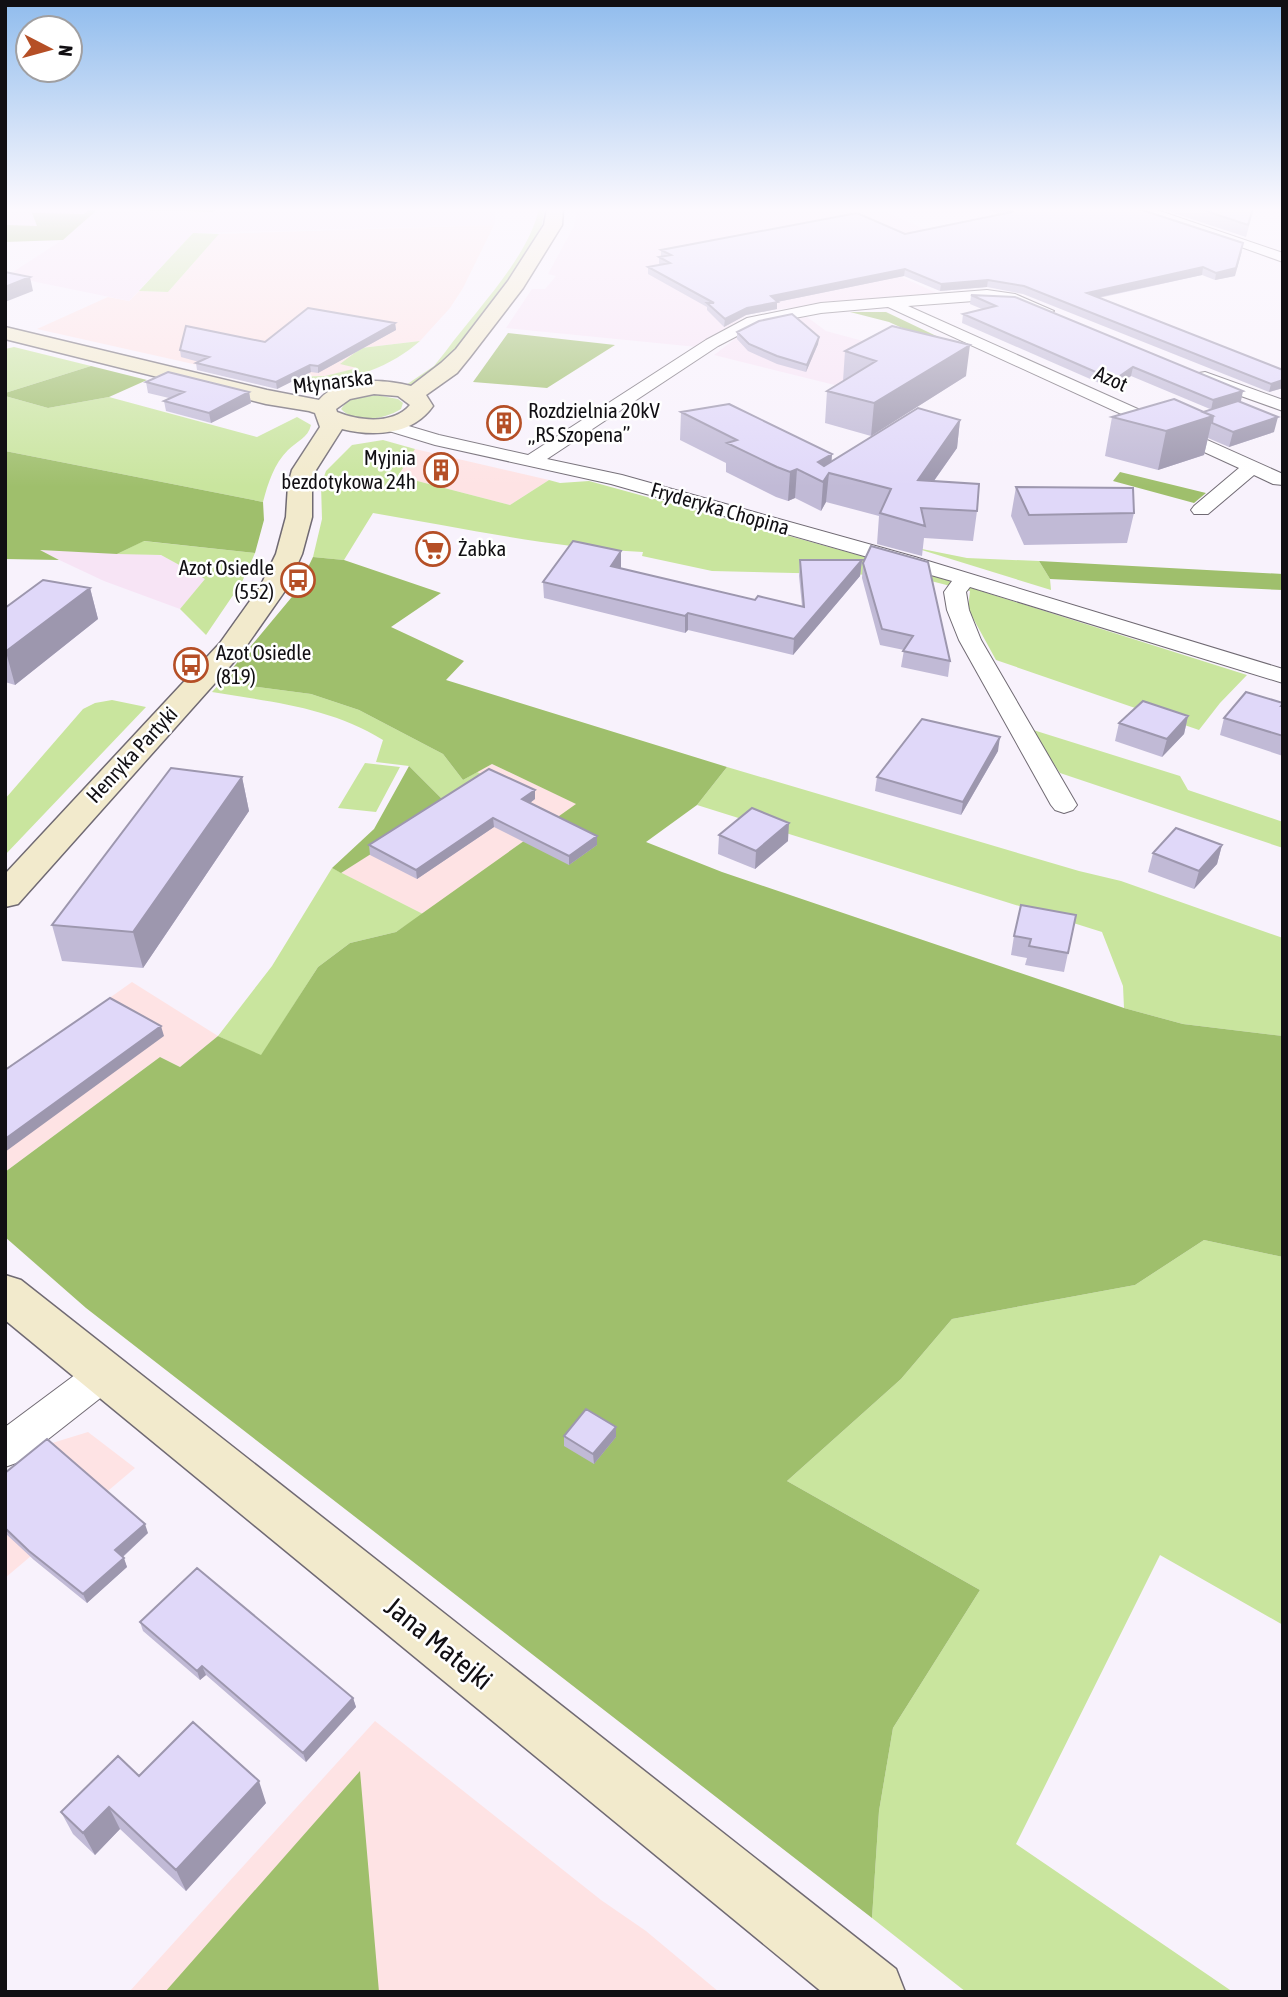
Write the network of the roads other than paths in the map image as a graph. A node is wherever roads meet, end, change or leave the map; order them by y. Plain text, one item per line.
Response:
1 (503, 301) edge
2 (923, 301) edge
3 (1022, 301) edge
4 (890, 304) junction
5 (1055, 315) edge
6 (5, 332) edge
7 (434, 352) dead end
8 (407, 367) dead end
9 (1195, 373) edge
10 (227, 385) junction
11 (386, 388) junction
12 (414, 394) junction
13 (1283, 406) edge
14 (329, 407) junction
15 (409, 418) junction
16 (377, 425) junction
17 (473, 447) junction
18 (314, 457) junction
19 (532, 460) junction
20 (1252, 467) junction
21 (1280, 480) dead end
22 (1201, 510) dead end
23 (965, 578) junction
24 (1283, 676) edge
25 (1064, 805) dead end
26 (5, 896) edge
27 (5, 1293) edge
28 (104, 1374) junction
29 (5, 1450) edge
30 (873, 1992) edge

1 - 12 main road
2 - 4 street, Azot
3 - 5 street, Azot
4 - 19 street, Azot
4 - 20 street, Azot
6 - 10 main road, Fryderyka Chopina
7 - 11 main road, Młynarska
8 - 10 main road, Młynarska
9 - 13 street
10 - 14 main road, Fryderyka Chopina
11 - 12 main road, Młynarska
11 - 14 main road, Młynarska
12 - 15 main road
14 - 16 main road, Fryderyka Chopina
14 - 18 main road
15 - 16 main road, Młynarska
15 - 17 street, Fryderyka Chopina
16 - 17 street, Fryderyka Chopina
16 - 18 main road
17 - 19 street, Fryderyka Chopina
18 - 26 main road, Henryka Partyki
19 - 23 street, Fryderyka Chopina
20 - 21 street, Azot
20 - 22 street
23 - 24 street, Fryderyka Chopina
23 - 25 street
27 - 28 main road, Jana Matejki
28 - 29 street
28 - 30 main road, Jana Matejki

